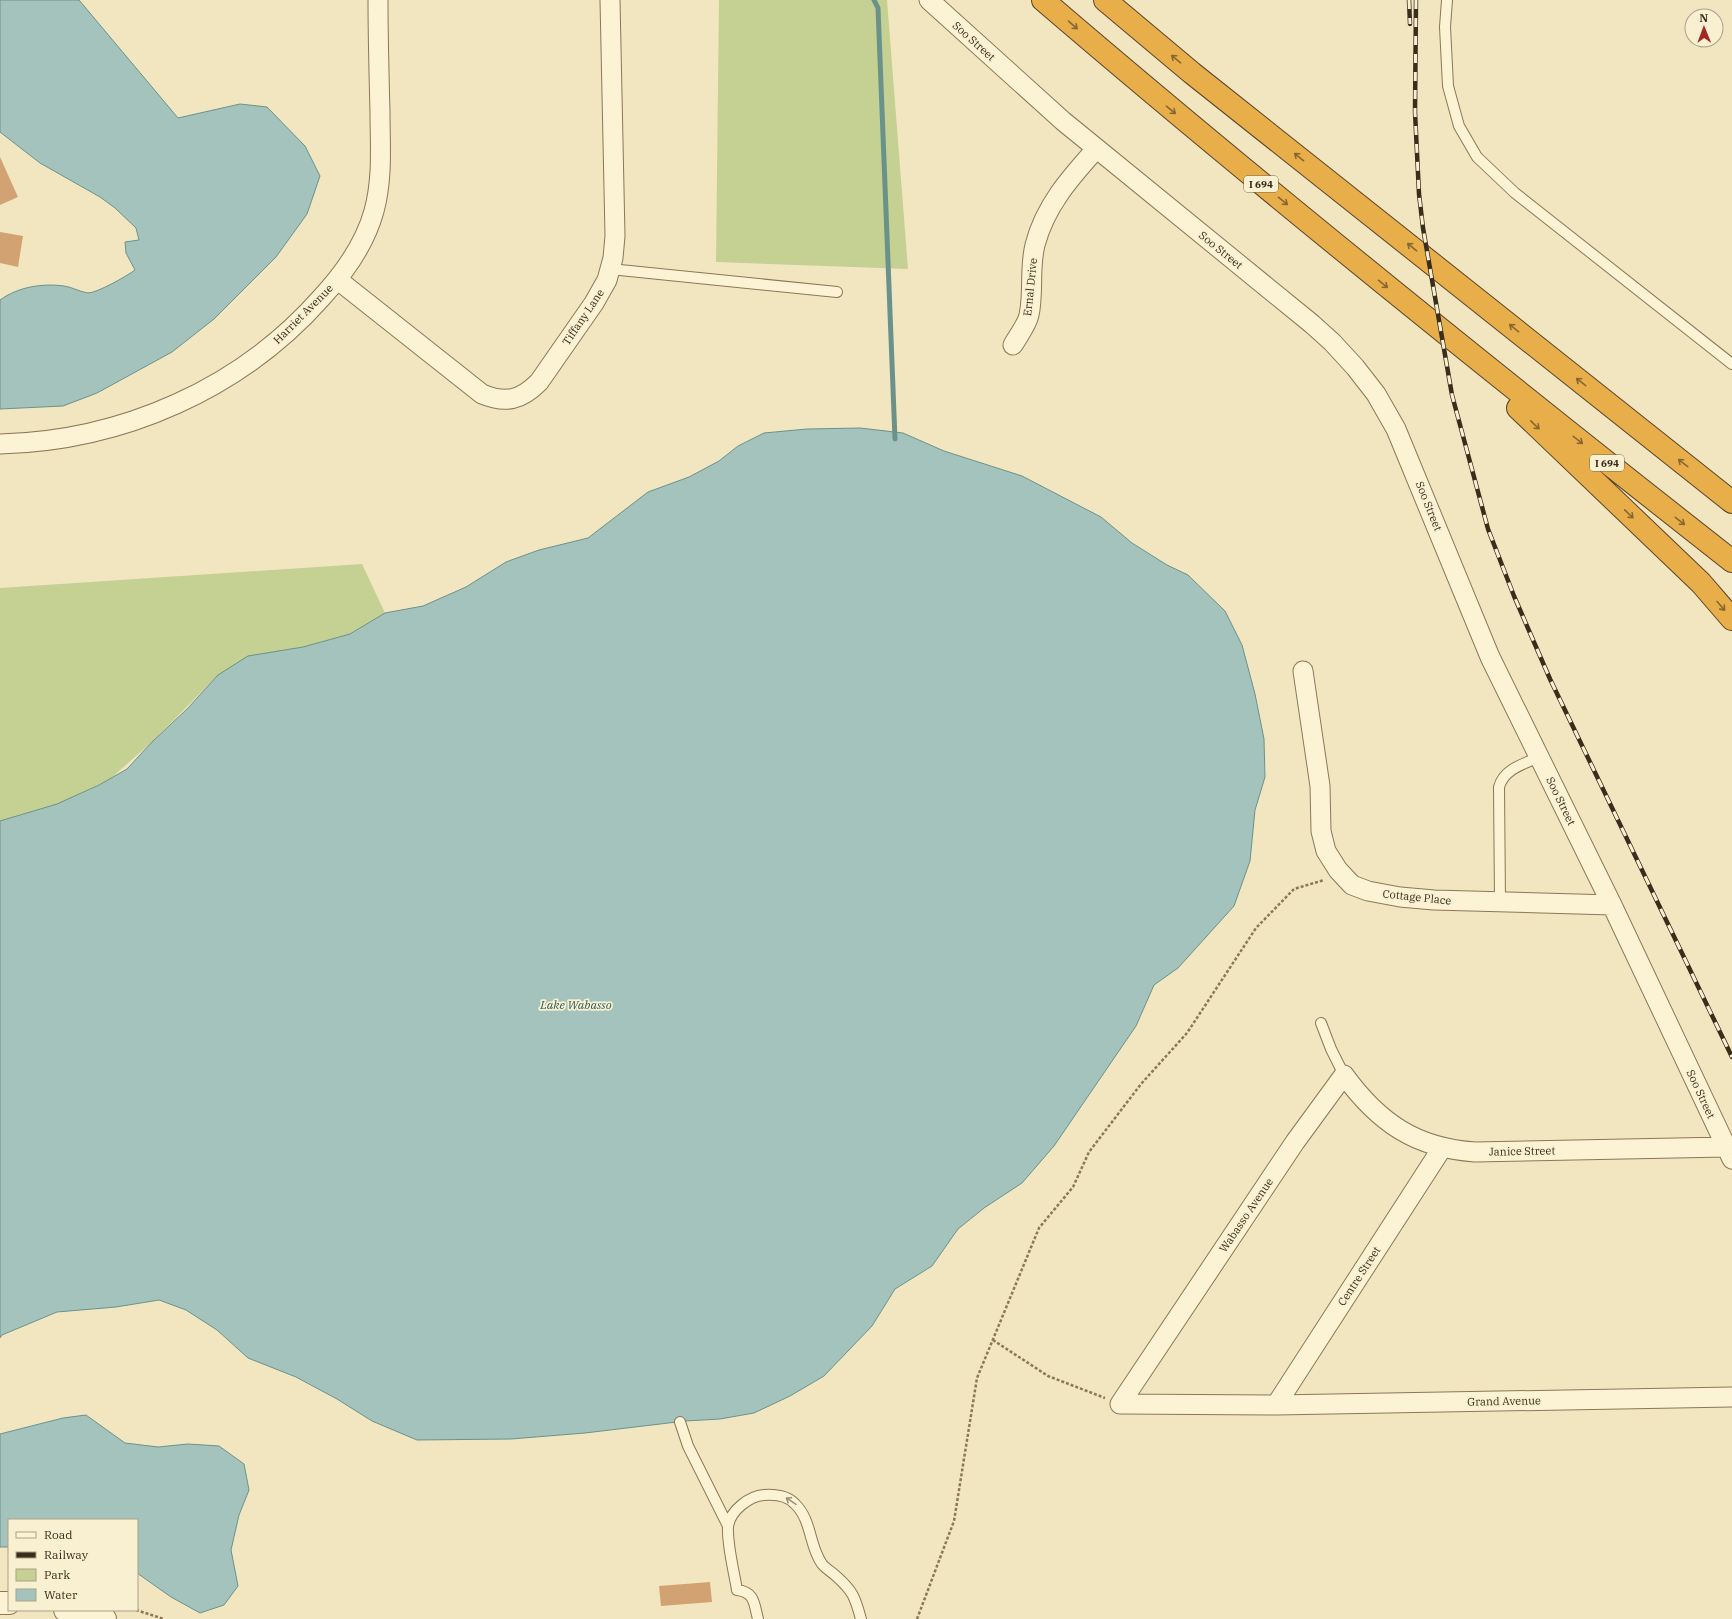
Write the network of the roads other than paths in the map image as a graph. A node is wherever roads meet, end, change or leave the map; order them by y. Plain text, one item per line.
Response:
1 (378, 0) edge
2 (610, 0) edge
3 (929, 0) edge
4 (1043, 0) edge
5 (1105, 0) edge
6 (1447, 0) edge
7 (1096, 148) junction
8 (610, 269) junction
9 (338, 280) junction
10 (838, 292) dead end
11 (1013, 345) dead end
12 (1482, 364) junction
13 (1732, 364) edge
14 (0, 444) edge
15 (1723, 492) edge
16 (1732, 502) edge
17 (1732, 561) edge
18 (1732, 619) edge
19 (1304, 671) dead end
20 (1540, 757) junction
21 (1500, 902) junction
22 (1612, 905) junction
23 (1321, 1023) dead end
24 (1344, 1075) junction
25 (1442, 1148) junction
26 (1729, 1153) edge
27 (1732, 1397) edge
28 (1120, 1404) joint
29 (1276, 1405) junction
30 (680, 1422) dead end
31 (728, 1526) junction
32 (69, 1611) edge
33 (105, 1619) edge
34 (758, 1619) edge
35 (861, 1619) edge

1 - 9 street, Harriet Avenue
2 - 8 street, Tiffany Lane
3 - 7 street, Soo Street
4 -> 12 highway, I 694
15 -> 5 highway
6 - 13 lane
7 - 11 street, Ernal Drive
7 - 20 street, Soo Street
8 - 9 street, Tiffany Lane
8 - 10 lane
9 - 14 street, Harriet Avenue
12 -> 17 highway, I 694
12 -> 18 highway
15 - 16 highway
19 - 21 street, Cottage Place
20 - 21 lane
20 - 22 street, Soo Street
21 - 22 street, Cottage Place
22 - 26 street, Soo Street
23 - 24 lane
24 - 25 street, Janice Street
24 - 28 street, Wabasso Avenue
25 - 26 street, Janice Street
25 - 29 street, Centre Street
27 - 29 street, Grand Avenue
28 - 29 street, Grand Avenue
30 - 31 lane
31 - 34 lane
35 -> 31 lane
32 - 33 street

